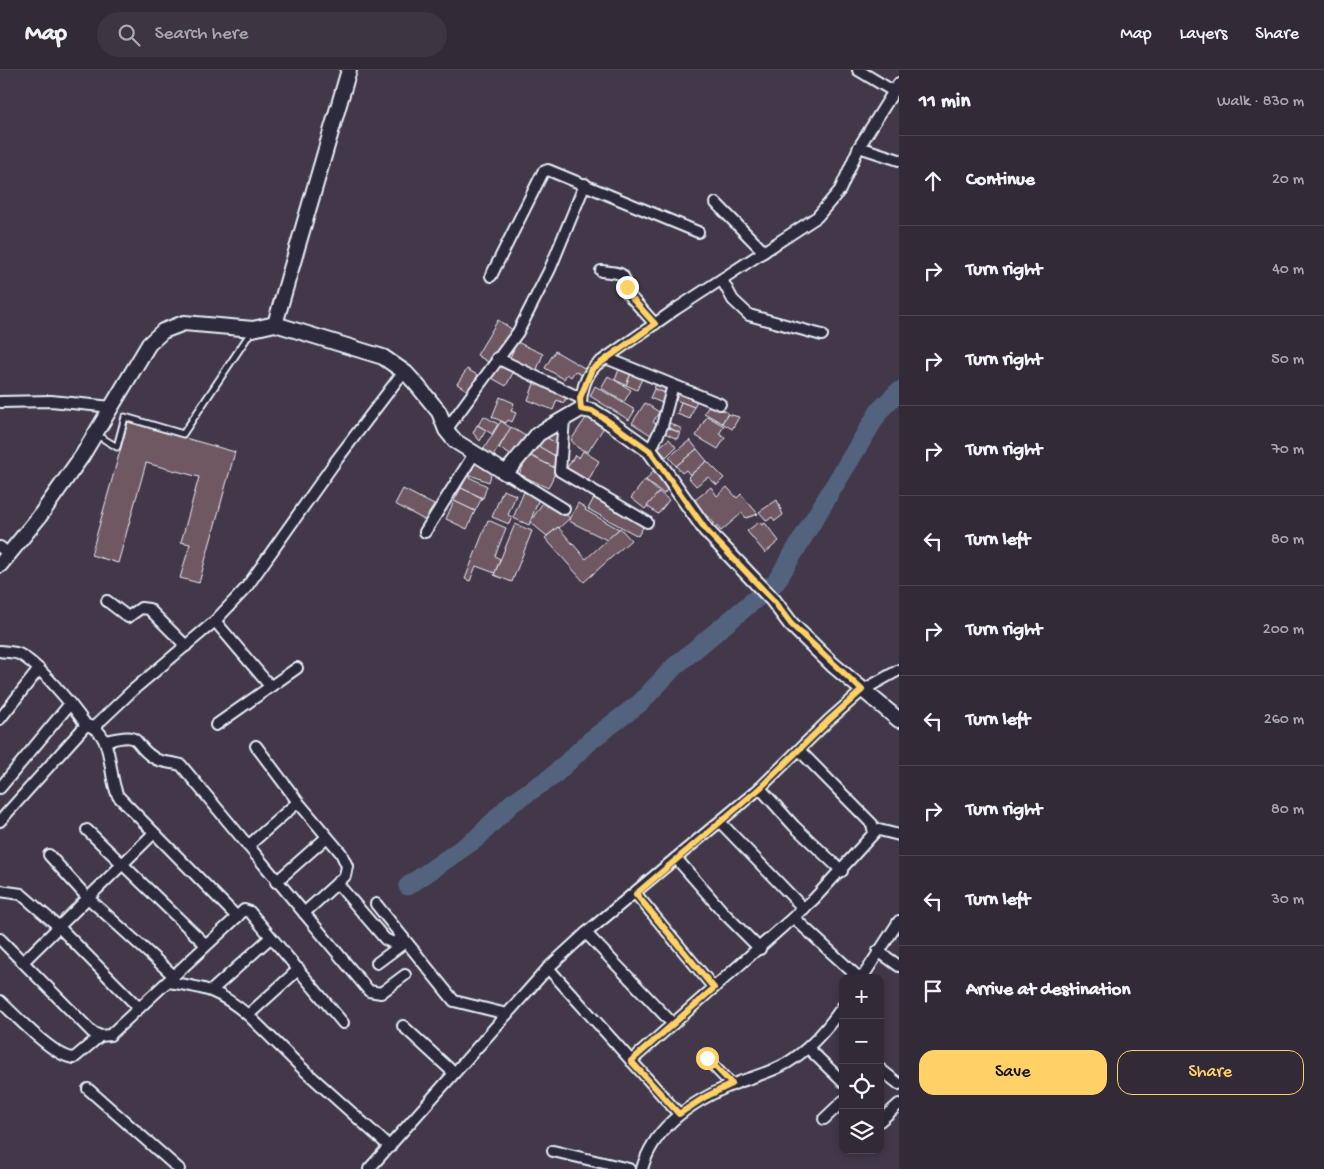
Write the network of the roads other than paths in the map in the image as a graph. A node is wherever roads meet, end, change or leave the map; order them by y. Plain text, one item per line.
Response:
1 (349, 70) edge
2 (858, 70) edge
3 (896, 87) edge
4 (859, 147) junction
5 (899, 160) edge
6 (585, 184) junction
7 (716, 203) dead end
8 (698, 232) dead end
9 (764, 252) junction
10 (601, 271) dead end
11 (491, 276) dead end
12 (722, 280) junction
13 (275, 324) junction
14 (655, 324) junction
15 (253, 329) junction
16 (822, 335) dead end
17 (497, 358) junction
18 (606, 358) junction
19 (406, 373) junction
20 (673, 385) junction
21 (0, 402) edge
22 (581, 404) junction
23 (720, 404) dead end
24 (112, 407) junction
25 (564, 419) junction
26 (446, 430) junction
27 (95, 434) junction
28 (650, 451) junction
29 (474, 454) junction
30 (506, 473) junction
31 (564, 508) dead end
32 (647, 522) dead end
33 (425, 532) dead end
34 (3, 556) edge
35 (108, 601) dead end
36 (215, 622) junction
37 (186, 646) junction
38 (0, 651) edge
39 (297, 668) dead end
40 (39, 669) junction
41 (899, 670) edge
42 (270, 686) junction
43 (862, 690) junction
44 (69, 705) junction
45 (0, 719) edge
46 (899, 720) edge
47 (216, 725) dead end
48 (90, 726) junction
49 (106, 741) junction
50 (256, 746) dead end
51 (799, 750) junction
52 (0, 788) edge
53 (760, 788) junction
54 (298, 802) junction
55 (1, 818) edge
56 (720, 822) junction
57 (875, 829) junction
58 (88, 830) dead end
59 (154, 833) junction
60 (899, 835) edge
61 (327, 837) junction
62 (248, 846) junction
63 (50, 855) dead end
64 (676, 858) junction
65 (121, 864) junction
66 (842, 871) junction
67 (276, 882) junction
68 (337, 883) junction
69 (0, 891) edge
70 (636, 894) junction
71 (87, 896) junction
72 (376, 904) dead end
73 (804, 909) junction
74 (304, 913) junction
75 (237, 917) junction
76 (794, 918) junction
77 (899, 921) edge
78 (58, 926) junction
79 (586, 933) junction
80 (0, 938) edge
81 (270, 938) junction
82 (404, 940) junction
83 (206, 945) junction
84 (760, 949) junction
85 (878, 951) junction
86 (24, 961) junction
87 (377, 963) dead end
88 (899, 966) edge
89 (548, 968) junction
90 (299, 969) junction
91 (856, 974) edge
92 (863, 974) edge
93 (405, 975) dead end
94 (171, 979) junction
95 (714, 988) junction
96 (212, 990) junction
97 (0, 1001) edge
98 (139, 1008) junction
99 (839, 1011) edge
100 (507, 1014) junction
101 (248, 1015) junction
102 (343, 1023) dead end
103 (673, 1024) junction
104 (403, 1026) dead end
105 (100, 1036) junction
106 (810, 1050) junction
107 (707, 1058) dead end
108 (631, 1061) junction
109 (884, 1072) edge
110 (454, 1073) junction
111 (839, 1078) edge
112 (732, 1084) junction
113 (899, 1084) edge
114 (88, 1089) dead end
115 (899, 1104) edge
116 (839, 1105) edge
117 (679, 1114) junction
118 (884, 1117) edge
119 (824, 1119) dead end
120 (390, 1147) junction
121 (553, 1151) dead end
122 (179, 1169) edge
123 (370, 1169) edge
124 (629, 1169) edge
125 (642, 1169) edge

1 - 13 street
2 - 3 street
3 - 4 street
4 - 5 street
4 - 9 street
6 - 8 street
6 - 11 street
6 - 17 street
7 - 9 street
9 - 12 street
10 - 14 street
12 - 14 street
12 - 16 street
13 - 15 street
13 - 19 street
14 - 18 street
15 - 24 street
15 - 27 lane
17 - 22 street
17 - 26 street
18 - 20 street
18 - 22 street
19 - 26 street
19 - 36 street
20 - 23 street
20 - 28 street
21 - 24 street
22 - 25 street
22 - 28 street
24 - 27 street
25 - 30 street
25 - 32 street
26 - 29 street
27 - 34 street
28 - 43 street
29 - 30 street
29 - 33 street
30 - 31 street
35 - 37 street
36 - 37 street
36 - 42 street
37 - 48 street
38 - 40 street
39 - 42 street
40 - 44 street
40 - 45 street
41 - 43 street
42 - 47 street
43 - 46 street
43 - 51 street
44 - 48 street
44 - 52 street
48 - 49 street
48 - 55 street
49 - 59 street
49 - 62 street
50 - 54 street
51 - 53 street
51 - 57 street
53 - 56 street
53 - 66 street
54 - 61 street
54 - 62 street
56 - 64 street
56 - 73 street
57 - 60 street
57 - 66 street
58 - 65 street
59 - 65 street
59 - 75 street
61 - 67 street
61 - 68 street
62 - 67 street
63 - 71 street
64 - 70 street
64 - 84 street
65 - 71 street
65 - 83 street
66 - 73 street
67 - 74 street
68 - 74 street
68 - 82 street
69 - 78 street
70 - 79 street
70 - 95 street
71 - 78 street
71 - 94 street
72 - 82 street
73 - 76 street
74 - 93 street
75 - 81 street
75 - 83 street
76 - 84 street
76 - 91 street
77 - 85 street
78 - 86 street
78 - 98 street
79 - 89 street
79 - 103 street
80 - 86 street
81 - 90 street
81 - 96 street
82 - 87 street
82 - 100 street
83 - 94 street
84 - 95 street
85 - 88 street
85 - 92 street
86 - 105 street
89 - 100 street
89 - 108 street
90 - 101 street
90 - 102 street
94 - 96 street
94 - 98 street
95 - 103 street
96 - 101 street
97 - 105 street
98 - 105 street
99 - 106 street
100 - 110 street
101 - 120 street
103 - 108 street
104 - 110 street
106 - 111 street
106 - 112 street
107 - 112 street
108 - 117 street
109 - 113 street
110 - 120 street
112 - 117 street
114 - 122 street
115 - 118 street
116 - 119 street
117 - 125 street
120 - 123 street
121 - 124 street

